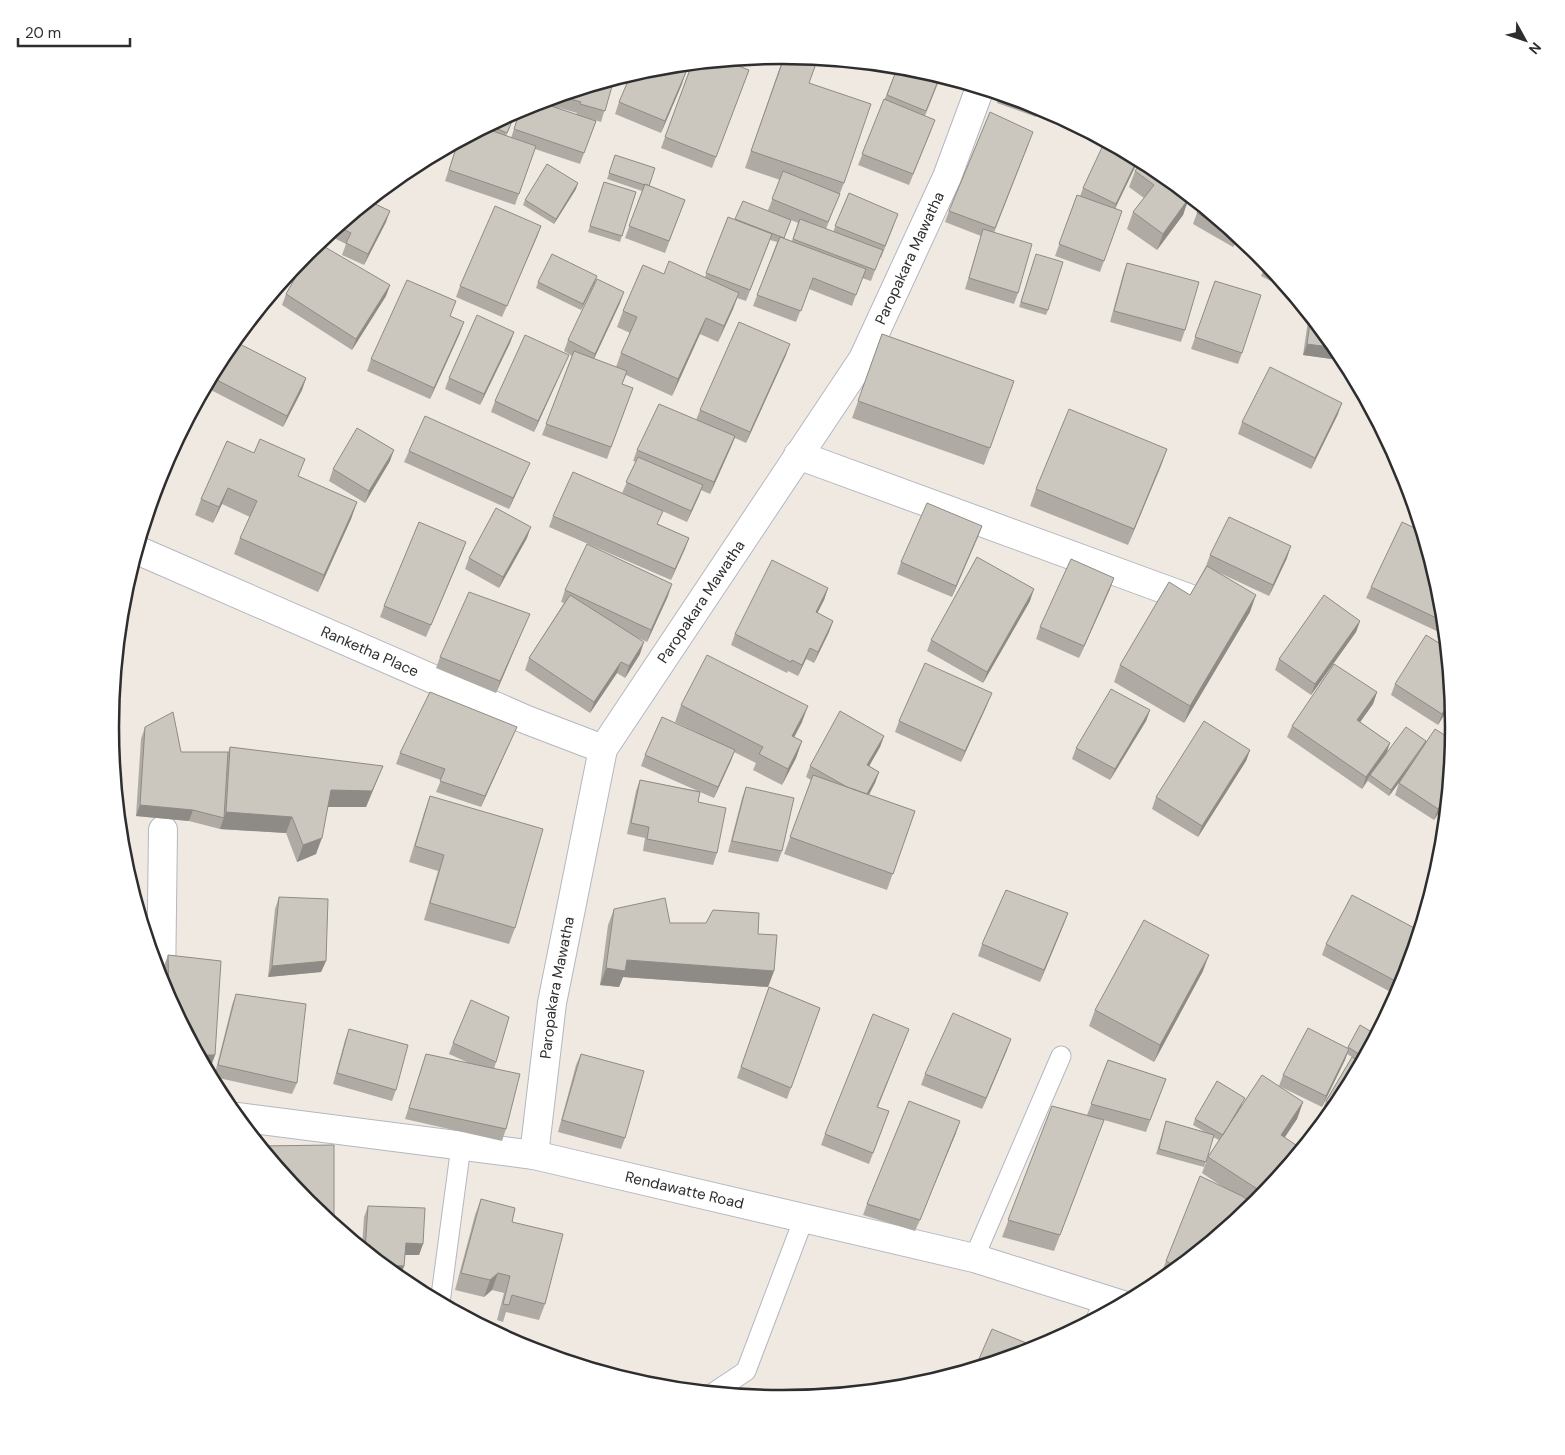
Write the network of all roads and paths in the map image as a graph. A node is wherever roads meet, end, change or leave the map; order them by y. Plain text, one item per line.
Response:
1 (978, 93) edge
2 (798, 455) junction
3 (142, 552) edge
4 (1192, 598) edge
5 (603, 749) junction
6 (163, 830) dead end
7 (161, 961) edge
8 (1061, 1056) dead end
9 (247, 1118) edge
10 (461, 1146) junction
11 (534, 1155) junction
12 (804, 1218) junction
13 (974, 1258) junction
14 (441, 1296) edge
15 (1105, 1307) edge
16 (720, 1388) edge

1 - 2 street, Paropakara Mawatha
2 - 4 street
2 - 5 street, Paropakara Mawatha
3 - 5 street, Ranketha Place
5 - 11 street, Paropakara Mawatha
6 - 7 street
8 - 13 lane
9 - 10 street, Rendawatte Road
10 - 11 street, Rendawatte Road
10 - 14 lane
11 - 12 street, Rendawatte Road
12 - 13 street, Rendawatte Road
12 - 16 lane
13 - 15 street, Rendawatte Road

